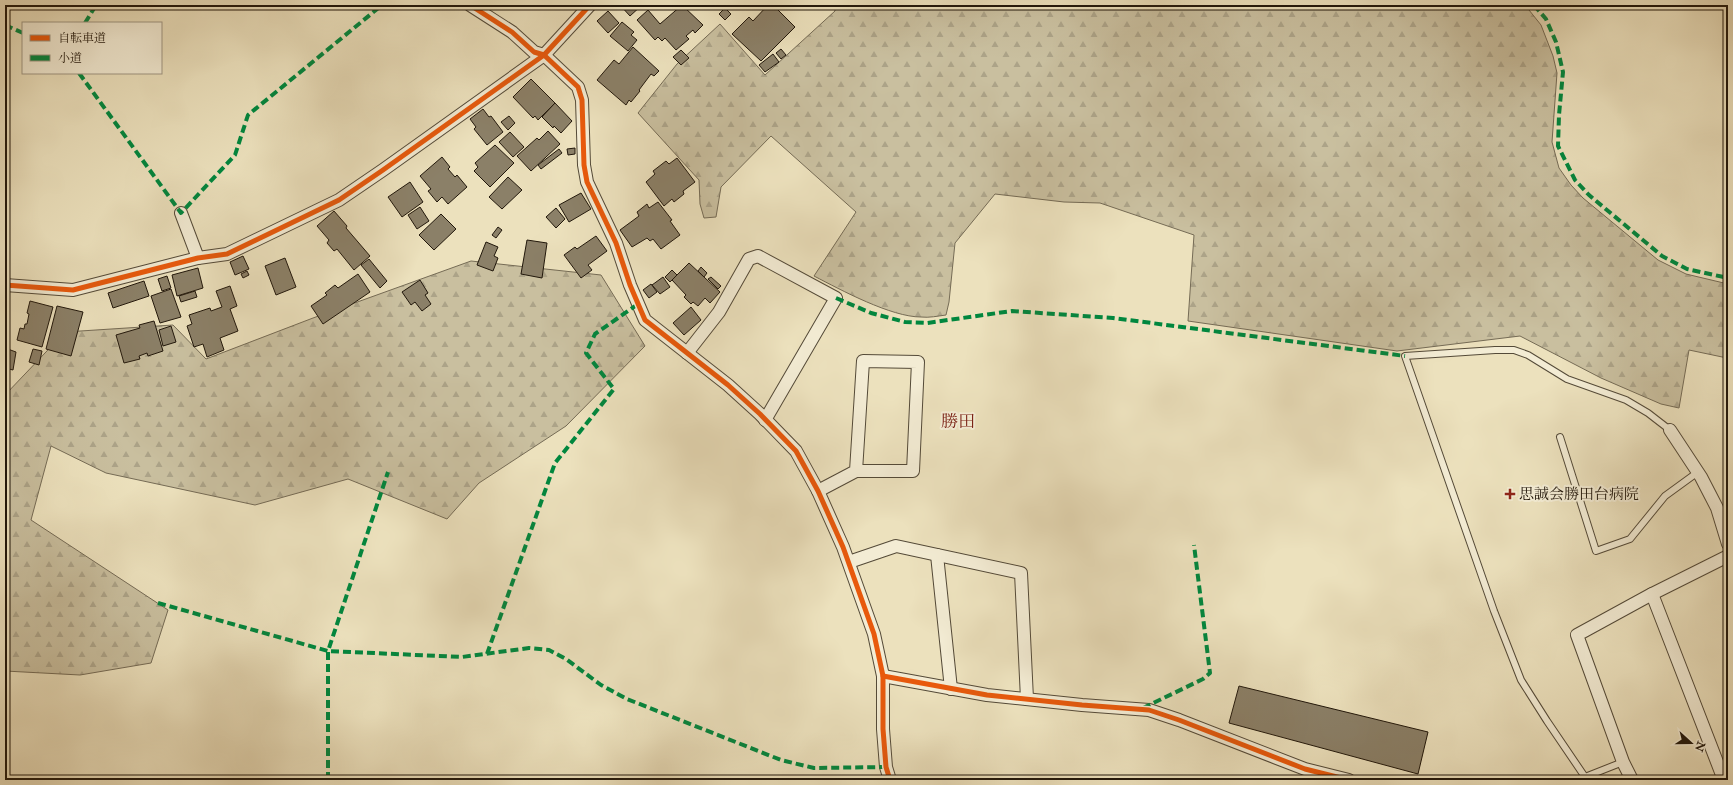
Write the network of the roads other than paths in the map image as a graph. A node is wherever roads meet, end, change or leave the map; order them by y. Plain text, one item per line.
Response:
1 (470, 5) edge
2 (590, 5) edge
3 (544, 55) junction
4 (181, 213) dead end
5 (198, 258) junction
6 (5, 285) edge
7 (686, 353) junction
8 (765, 420) junction
9 (1670, 430) joint
10 (1560, 437) dead end
11 (856, 471) junction
12 (1698, 472) junction
13 (818, 491) junction
14 (1728, 544) edge
15 (937, 555) junction
16 (1728, 556) edge
17 (849, 562) junction
18 (1652, 594) junction
19 (883, 676) junction
20 (951, 689) junction
21 (1027, 699) junction
22 (1623, 762) junction
23 (1728, 778) edge
24 (1584, 779) edge
25 (890, 780) edge
26 (1349, 780) edge
27 (1632, 780) edge
28 (1723, 780) edge

1 - 3 street
2 - 3 street
3 - 5 street
3 - 7 street
4 - 5 street
5 - 6 street
7 - 8 street
7 - 8 street
8 - 13 street
9 - 12 street
9 - 24 lane
10 - 12 lane
11 - 11 street
11 - 13 street
12 - 14 street
13 - 17 street
15 - 17 street
15 - 20 street
15 - 21 street
16 - 18 street
17 - 19 street
18 - 22 street
18 - 28 street
19 - 20 street
19 - 25 street
20 - 21 street
21 - 26 street
22 - 24 lane
22 - 27 street
23 - 28 street

